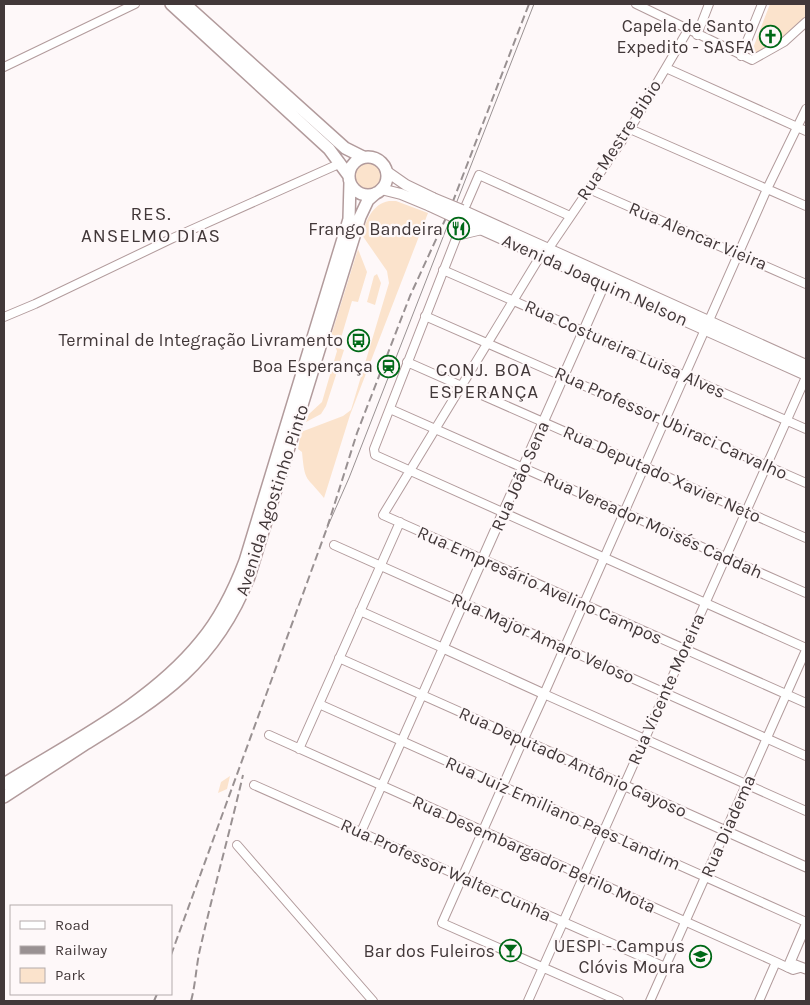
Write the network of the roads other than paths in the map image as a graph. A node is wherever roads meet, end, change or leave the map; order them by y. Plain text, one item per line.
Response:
1 (135, 4) edge
2 (172, 4) edge
3 (185, 4) edge
4 (636, 4) edge
5 (658, 4) edge
6 (709, 4) edge
7 (762, 4) edge
8 (654, 12) junction
9 (806, 22) edge
10 (688, 30) junction
11 (697, 34) junction
12 (741, 56) junction
13 (4, 67) edge
14 (666, 68) junction
15 (806, 109) edge
16 (798, 127) junction
17 (630, 128) junction
18 (806, 131) edge
19 (363, 157) junction
20 (341, 163) junction
21 (386, 171) junction
22 (350, 179) junction
23 (767, 188) junction
24 (589, 189) junction
25 (379, 191) junction
26 (432, 202) junction
27 (806, 206) edge
28 (462, 212) junction
29 (570, 216) junction
30 (482, 230) junction
31 (545, 252) junction
32 (739, 253) junction
33 (444, 270) junction
34 (606, 280) junction
35 (806, 284) edge
36 (514, 300) junction
37 (425, 316) junction
38 (4, 317) edge
39 (707, 324) junction
40 (584, 330) junction
41 (487, 342) junction
42 (407, 362) junction
43 (806, 365) edge
44 (685, 375) junction
45 (564, 376) junction
46 (806, 376) edge
47 (461, 385) junction
48 (390, 408) junction
49 (786, 420) junction
50 (665, 421) junction
51 (544, 422) junction
52 (435, 428) junction
53 (806, 429) edge
54 (765, 465) junction
55 (645, 466) junction
56 (523, 468) junction
57 (409, 471) junction
58 (806, 483) edge
59 (745, 511) junction
60 (504, 512) junction
61 (624, 512) junction
62 (383, 515) joint
63 (400, 522) junction
64 (806, 538) edge
65 (334, 545) dead end
66 (604, 557) junction
67 (725, 557) junction
68 (483, 559) junction
69 (380, 566) junction
70 (806, 593) edge
71 (705, 602) junction
72 (463, 603) junction
73 (584, 604) junction
74 (360, 611) junction
75 (443, 648) junction
76 (564, 648) junction
77 (684, 649) junction
78 (806, 649) edge
79 (339, 658) junction
80 (665, 693) junction
81 (544, 694) junction
82 (787, 694) junction
83 (423, 695) junction
84 (806, 703) edge
85 (319, 704) junction
86 (269, 735) dead end
87 (644, 738) junction
88 (767, 738) junction
89 (523, 740) junction
90 (403, 741) junction
91 (299, 749) junction
92 (806, 756) edge
93 (4, 784) edge
94 (624, 784) junction
95 (254, 785) dead end
96 (746, 785) junction
97 (382, 786) junction
98 (502, 786) junction
99 (4, 797) edge
100 (806, 812) edge
101 (726, 830) junction
102 (603, 831) junction
103 (361, 832) junction
104 (483, 832) junction
105 (237, 845) dead end
106 (806, 867) edge
107 (583, 876) junction
108 (463, 877) junction
109 (706, 877) junction
110 (563, 922) junction
111 (686, 922) junction
112 (806, 923) edge
113 (776, 962) junction
114 (789, 966) junction
115 (665, 967) junction
116 (543, 968) junction
117 (803, 968) edge
118 (373, 1001) edge
119 (528, 1001) edge
120 (619, 1001) edge
121 (650, 1001) edge
122 (758, 1001) edge

1 - 13 street
2 - 20 main road
3 - 19 main road
4 - 8 street
5 - 8 street
6 - 11 street
7 - 12 street
8 - 10 street
9 - 12 street
10 - 11 street
10 - 14 street, Rua Mestre Bibio
11 - 12 street
14 - 16 street
14 - 17 street, Rua Mestre Bibio
15 - 16 street
16 - 18 street
16 - 23 street
17 - 23 street
17 - 24 street, Rua Mestre Bibio
19 - 21 main road
19 - 22 main road
20 - 22 main road
20 - 38 street
21 - 25 main road
21 - 26 main road, Avenida Joaquim Nelson
22 - 25 main road
22 - 93 main road, Avenida Agostinho Pinto
23 - 27 street
23 - 32 street
24 - 29 street, Rua Mestre Bibio
24 - 32 street, Rua Alencar Vieira
25 - 26 main road, Avenida Joaquim Nelson
25 - 99 main road, Avenida Agostinho Pinto
26 - 28 main road, Avenida Joaquim Nelson, bridge
28 - 29 street
28 - 30 main road, Avenida Joaquim Nelson
28 - 31 main road, Avenida Joaquim Nelson
29 - 31 street, Rua Mestre Bibio
30 - 31 main road, Avenida Joaquim Nelson
30 - 33 street
31 - 34 main road, Avenida Joaquim Nelson
31 - 36 street, Rua Mestre Bibio
32 - 35 street, Rua Alencar Vieira
32 - 39 street
33 - 36 street, Rua Costureira Luisa Alves
33 - 37 street
34 - 39 main road, Avenida Joaquim Nelson
34 - 40 street, Rua João Sena
36 - 40 street, Rua Costureira Luisa Alves
36 - 41 street, Rua Mestre Bibio
37 - 41 street, Rua Professor Ubiraci Carvalho
37 - 42 street
39 - 43 main road, Avenida Joaquim Nelson
39 - 44 street
39 - 46 main road, Avenida Joaquim Nelson
40 - 44 street, Rua Costureira Luisa Alves
40 - 45 street, Rua João Sena
41 - 45 street, Rua Professor Ubiraci Carvalho
41 - 47 street, Rua Mestre Bibio
42 - 47 street, Rua Deputado Xavier Neto
42 - 48 street
44 - 49 street, Rua Costureira Luisa Alves
44 - 50 street
45 - 50 street, Rua Professor Ubiraci Carvalho
45 - 51 street, Rua João Sena
46 - 49 street, Rua Vicente Moreira
47 - 51 street, Rua Deputado Xavier Neto
47 - 52 street, Rua Mestre Bibio
48 - 52 street, Rua Vereador Moisés Caddah
48 - 57 street
49 - 53 street, Rua Costureira Luisa Alves
49 - 54 street, Rua Vicente Moreira
50 - 54 street, Rua Professor Ubiraci Carvalho
50 - 55 street
51 - 55 street, Rua Deputado Xavier Neto
51 - 56 street, Rua João Sena
52 - 56 street, Rua Vereador Moisés Caddah
52 - 57 street, Rua Mestre Bibio
54 - 58 street, Rua Professor Ubiraci Carvalho
54 - 59 street, Rua Vicente Moreira
55 - 59 street, Rua Deputado Xavier Neto
55 - 61 street
56 - 60 street, Rua João Sena
56 - 61 street, Rua Vereador Moisés Caddah
57 - 60 street
57 - 62 street, Rua Mestre Bibio
59 - 64 street, Rua Deputado Xavier Neto
59 - 67 street, Rua Vicente Moreira
60 - 66 street
60 - 68 street, Rua João Sena
61 - 66 street
61 - 67 street, Rua Vereador Moisés Caddah
62 - 63 street, Rua Empresário Avelino Campos
63 - 68 street, Rua Empresário Avelino Campos
63 - 69 street
65 - 69 street, Rua Major Amaro Veloso
66 - 71 street
66 - 73 street
67 - 70 street, Rua Vereador Moisés Caddah
67 - 71 street, Rua Vicente Moreira
68 - 72 street, Rua João Sena
68 - 73 street, Rua Empresário Avelino Campos
69 - 72 street, Rua Major Amaro Veloso
69 - 74 street
71 - 77 street, Rua Vicente Moreira
71 - 78 street
72 - 75 street, Rua João Sena
72 - 76 street, Rua Major Amaro Veloso
73 - 76 street
73 - 77 street, Rua Empresário Avelino Campos
74 - 75 street
74 - 79 street
75 - 81 street
75 - 83 street
76 - 80 street, Rua Major Amaro Veloso
76 - 81 street
77 - 80 street, Rua Vicente Moreira
77 - 82 street, Rua Empresário Avelino Campos
78 - 82 street, Rua Diadema
79 - 83 street, Rua Deputado Antônio Gayoso
79 - 85 street
80 - 87 street, Rua Vicente Moreira
80 - 88 street, Rua Major Amaro Veloso
81 - 87 street
81 - 89 street
82 - 84 street, Rua Empresário Avelino Campos
82 - 88 street, Rua Diadema
83 - 89 street, Rua Deputado Antônio Gayoso
83 - 90 street
85 - 90 street, Rua Juiz Emiliano Paes Landim
85 - 91 street
86 - 91 street, Rua Desembargador Berilo Mota
87 - 94 street, Rua Vicente Moreira
87 - 96 street
88 - 92 street, Rua Major Amaro Veloso
88 - 96 street, Rua Diadema
89 - 94 street, Rua Deputado Antônio Gayoso
89 - 98 street
90 - 97 street
90 - 98 street, Rua Juiz Emiliano Paes Landim
91 - 97 street, Rua Desembargador Berilo Mota
94 - 101 street, Rua Deputado Antônio Gayoso
94 - 102 street, Rua Vicente Moreira
95 - 103 street, Rua Professor Walter Cunha
96 - 100 street
96 - 101 street, Rua Diadema
97 - 103 street
97 - 104 street, Rua Desembargador Berilo Mota
98 - 102 street, Rua Juiz Emiliano Paes Landim
98 - 104 street
101 - 106 street, Rua Deputado Antônio Gayoso
101 - 109 street, Rua Diadema
102 - 107 street, Rua Vicente Moreira
102 - 109 street, Rua Juiz Emiliano Paes Landim
103 - 108 street, Rua Professor Walter Cunha
104 - 107 street, Rua Desembargador Berilo Mota
104 - 108 street
105 - 118 street
107 - 110 street, Rua Vicente Moreira
107 - 111 street, Rua Desembargador Berilo Mota
108 - 110 street, Rua Professor Walter Cunha
108 - 116 street
109 - 111 street, Rua Diadema
109 - 112 street, Rua Juiz Emiliano Paes Landim
110 - 115 street, Rua Professor Walter Cunha
110 - 116 street, Rua Vicente Moreira
111 - 113 street, Rua Desembargador Berilo Mota
111 - 115 street, Rua Diadema
112 - 114 street
113 - 114 street, Rua Desembargador Berilo Mota
113 - 122 street
114 - 117 street, Rua Desembargador Berilo Mota
115 - 121 street, Rua Diadema
116 - 119 street, Rua Vicente Moreira
116 - 120 street

